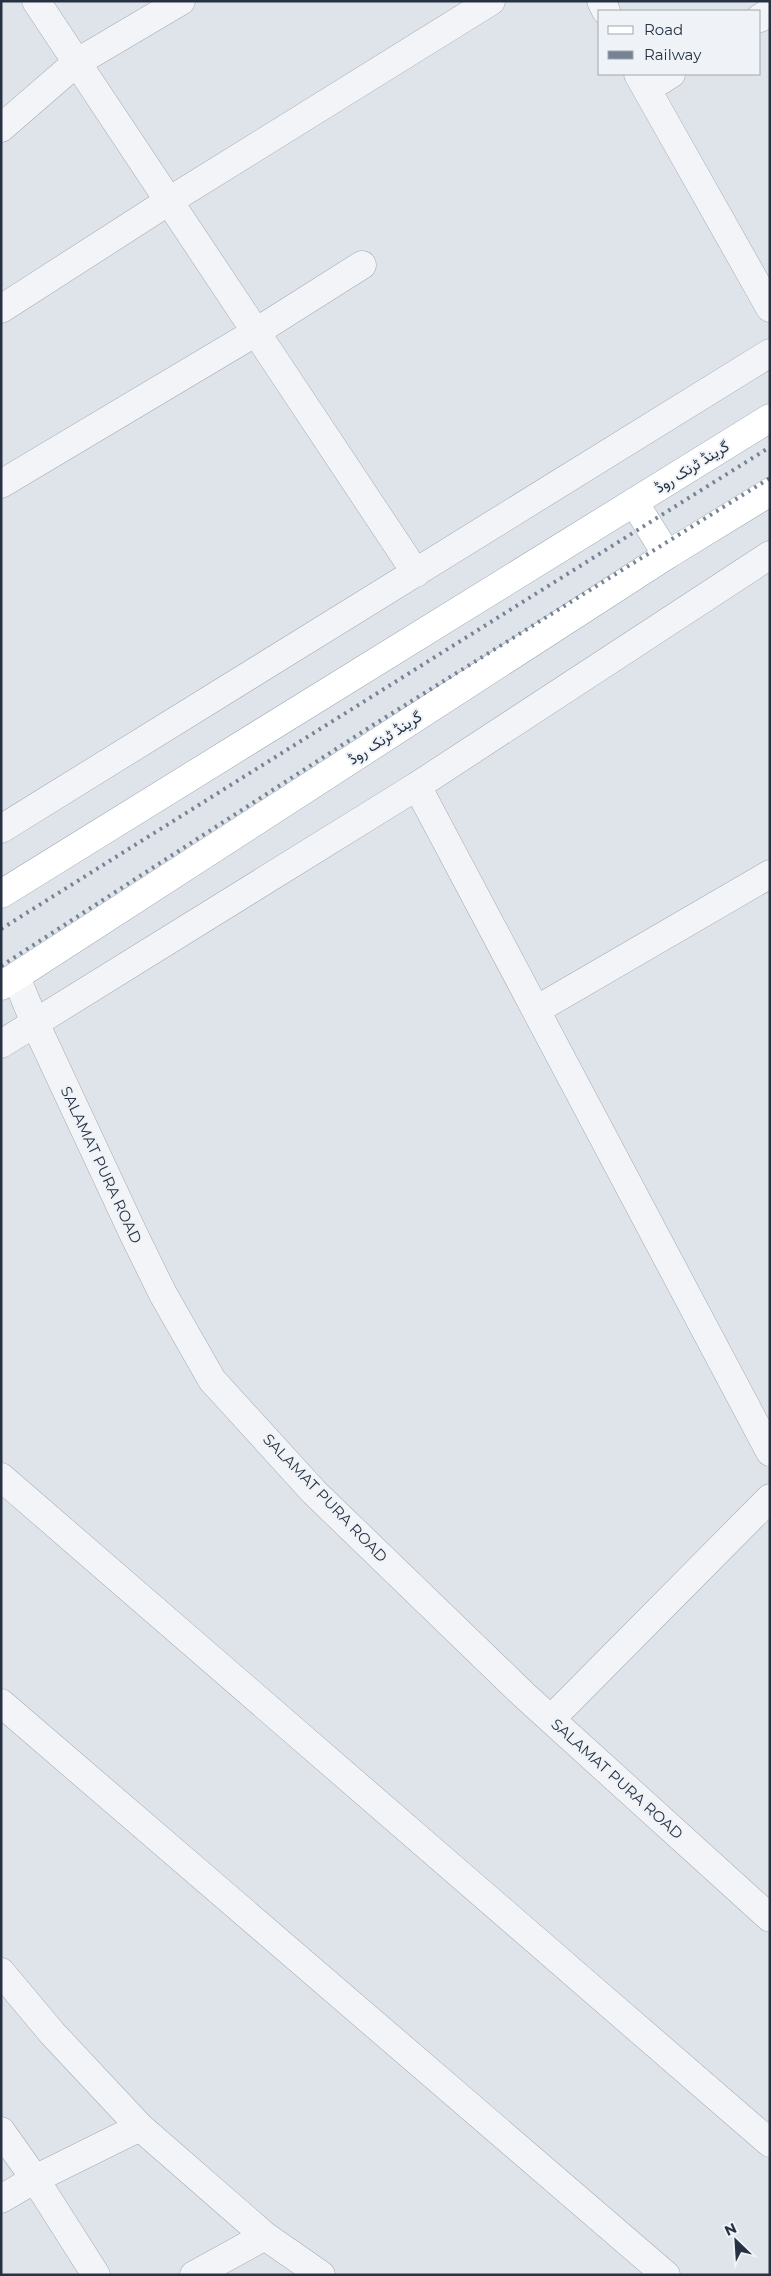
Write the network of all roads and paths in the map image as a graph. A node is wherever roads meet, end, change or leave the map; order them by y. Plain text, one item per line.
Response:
1 (36, 1) edge
2 (181, 1) edge
3 (491, 1) edge
4 (76, 63) junction
5 (667, 75) edge
6 (642, 81) edge
7 (1, 128) edge
8 (169, 202) junction
9 (362, 265) dead end
10 (770, 308) edge
11 (1, 309) edge
12 (256, 332) junction
13 (770, 352) edge
14 (770, 418) edge
15 (1, 484) edge
16 (770, 492) edge
17 (634, 502) junction
18 (666, 555) junction
19 (770, 555) edge
20 (416, 573) junction
21 (418, 786) junction
22 (1, 829) edge
23 (770, 874) edge
24 (1, 894) edge
25 (9, 982) edge
26 (536, 1010) junction
27 (35, 1024) junction
28 (1, 1044) edge
29 (770, 1452) edge
30 (1, 1477) edge
31 (770, 1498) edge
32 (1, 1703) edge
33 (551, 1719) junction
34 (770, 1918) edge
35 (1, 1972) edge
36 (140, 2127) junction
37 (1, 2131) edge
38 (770, 2143) edge
39 (35, 2178) junction
40 (1, 2199) edge
41 (265, 2236) junction
42 (96, 2275) edge
43 (194, 2275) edge
44 (321, 2275) edge
45 (666, 2275) edge

1 - 4 street
2 - 4 street
3 - 8 street
4 - 7 street
4 - 8 street
5 - 6 street
6 - 10 street
8 - 11 street
8 - 12 street
9 - 12 street
12 - 15 street
12 - 20 street
13 - 20 street
14 - 17 main road, گرینڈ ٹرنک روڈ
16 - 18 main road, گرینڈ ٹرنک روڈ
17 - 18 main road
17 - 24 main road, گرینڈ ٹرنک روڈ
18 - 25 main road, گرینڈ ٹرنک روڈ
19 - 21 street
20 - 22 street
21 - 26 street
21 - 27 street
23 - 26 street
25 - 27 street, SALAMAT PURA ROAD
26 - 29 street
27 - 28 street
27 - 33 street, SALAMAT PURA ROAD
30 - 38 street
31 - 33 street
32 - 45 street
33 - 34 street, SALAMAT PURA ROAD
35 - 36 street
36 - 39 street
36 - 41 street
37 - 39 street
39 - 40 street
39 - 42 street
41 - 43 street
41 - 44 street

